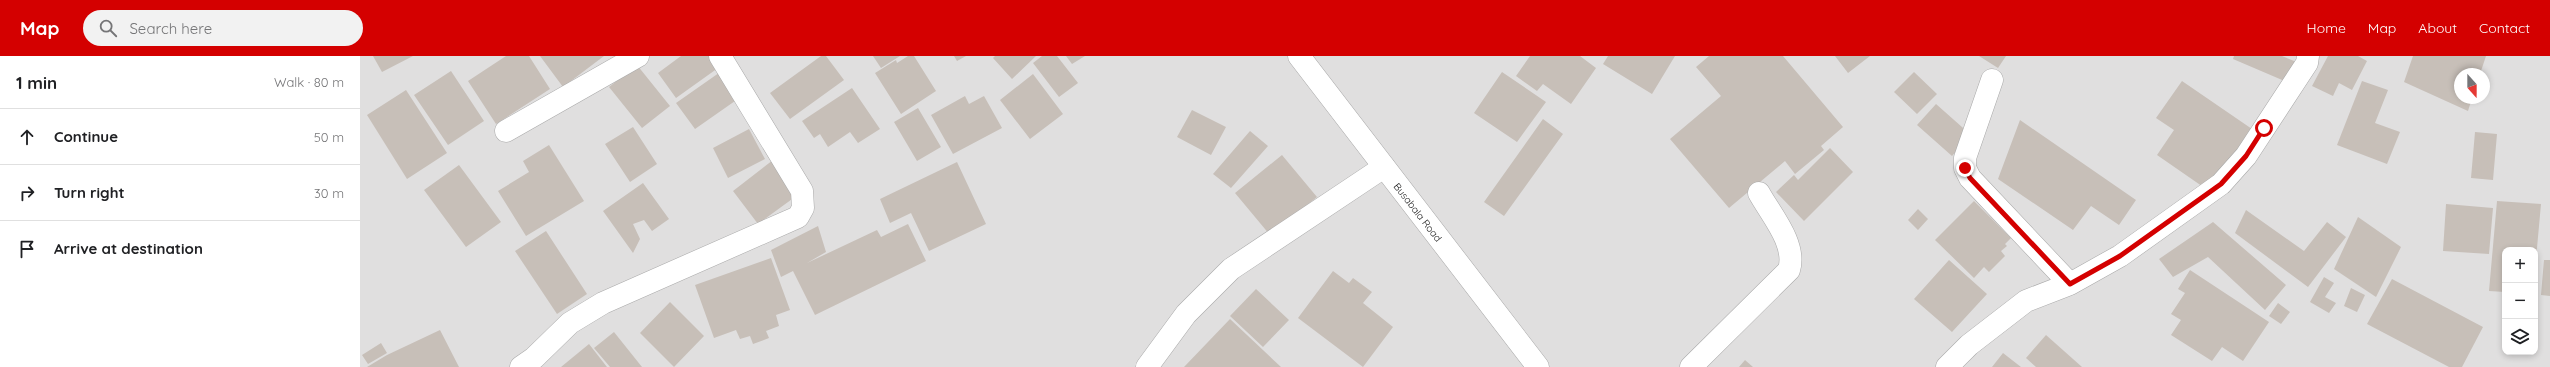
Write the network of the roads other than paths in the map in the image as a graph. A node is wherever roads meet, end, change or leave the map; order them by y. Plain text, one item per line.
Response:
1 (638, 56) edge
2 (720, 56) edge
3 (1299, 56) edge
4 (2308, 56) edge
5 (1992, 80) dead end
6 (506, 131) dead end
7 (1384, 167) junction
8 (1759, 193) dead end
9 (2070, 284) junction
10 (521, 367) edge
11 (1147, 367) edge
12 (1538, 367) edge
13 (1691, 367) edge
14 (1947, 367) edge

1 - 6 street
2 - 10 street
3 - 7 street, Busabala Road
4 - 9 street
5 - 9 street
7 - 11 street
7 - 12 street, Busabala Road
8 - 13 street
9 - 14 street

